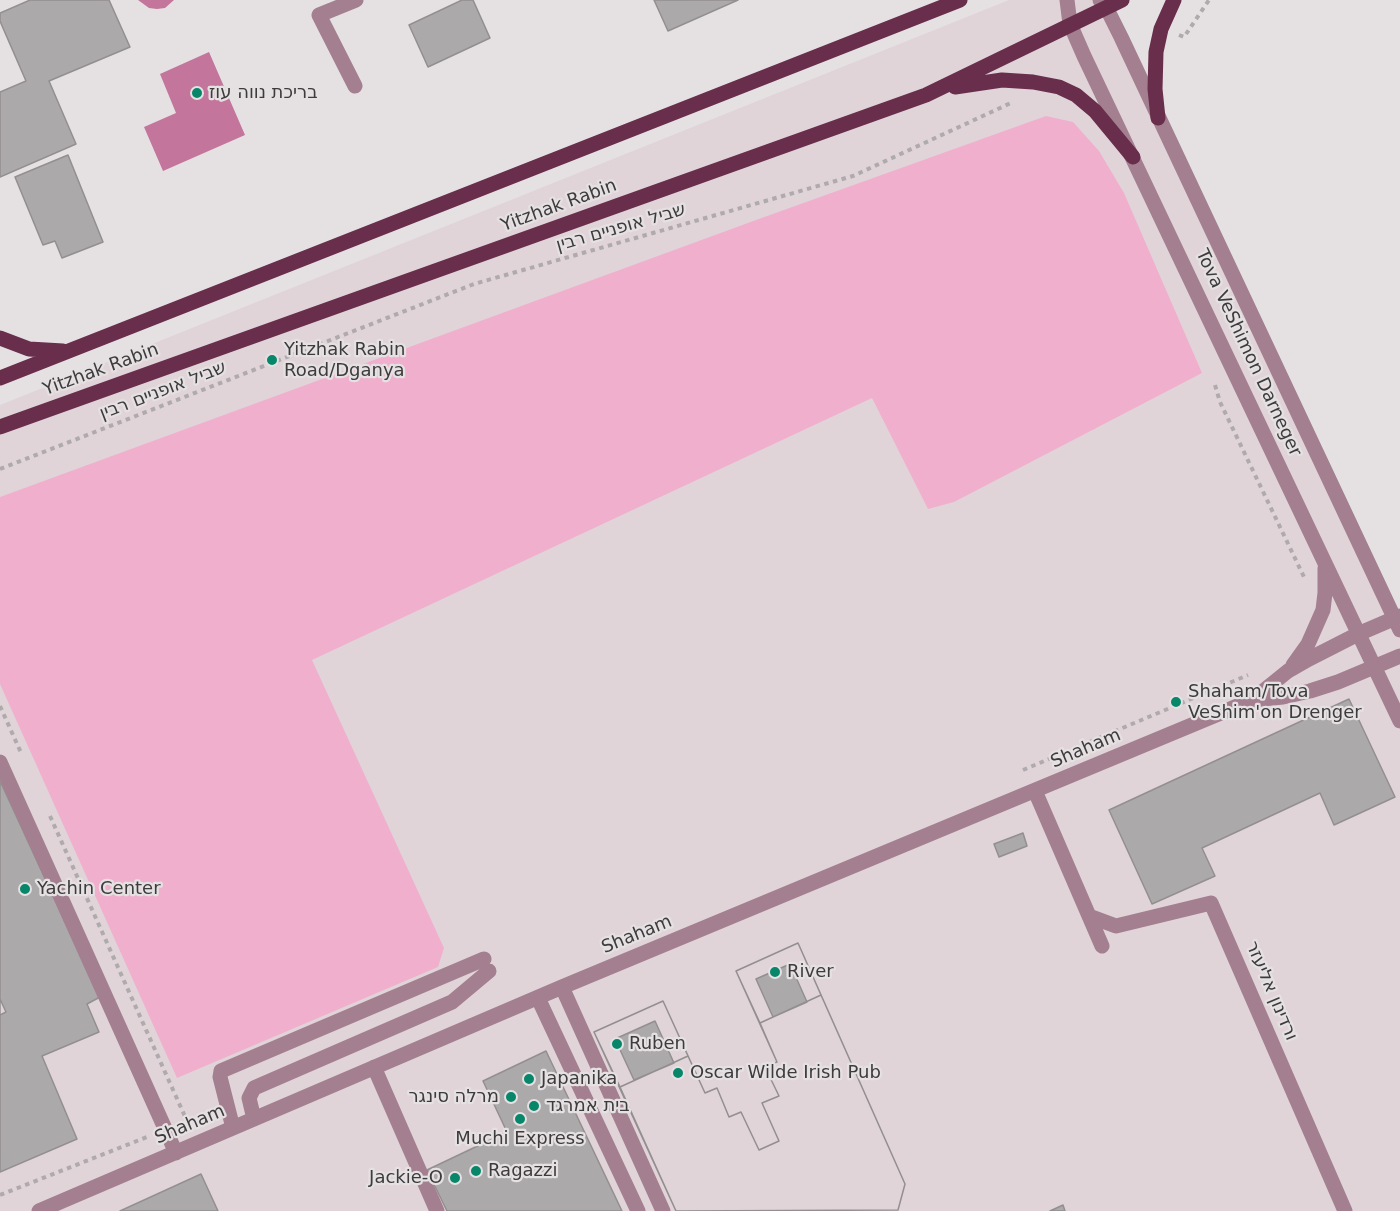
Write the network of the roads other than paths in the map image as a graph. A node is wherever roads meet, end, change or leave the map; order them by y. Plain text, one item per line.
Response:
1 (356, 0) edge
2 (960, 0) edge
3 (1067, 0) edge
4 (1122, 0) edge
5 (1174, 0) edge
6 (1103, 4) edge
7 (1070, 24) junction
8 (355, 86) dead end
9 (926, 94) junction
10 (1158, 118) junction
11 (1133, 157) junction
12 (0, 338) edge
13 (69, 352) junction
14 (0, 378) edge
15 (0, 427) edge
16 (1325, 562) junction
17 (1398, 622) edge
18 (1358, 634) junction
19 (1400, 657) edge
20 (1374, 667) junction
21 (1288, 671) junction
22 (1252, 700) junction
23 (1400, 721) edge
24 (0, 762) edge
25 (1035, 791) junction
26 (1089, 916) junction
27 (1102, 946) dead end
28 (562, 987) junction
29 (538, 998) junction
30 (374, 1067) junction
31 (254, 1119) junction
32 (233, 1128) junction
33 (176, 1153) junction
34 (39, 1211) edge
35 (437, 1211) edge
36 (638, 1211) edge
37 (663, 1211) edge
38 (1345, 1211) edge

1 - 8 street
2 - 13 main road, Yitzhak Rabin
3 - 7 street, Tova VeShimon Darneger
4 - 6 main road, Yitzhak Rabin
5 - 10 main road
6 - 7 main road, Yitzhak Rabin
6 - 10 street, Tova VeShimon Darneger
7 - 9 main road, Yitzhak Rabin
7 - 11 street, Tova VeShimon Darneger
9 - 11 main road
9 - 15 main road, Yitzhak Rabin
10 - 17 street, Tova VeShimon Darneger
11 - 16 street, Tova VeShimon Darneger
12 - 13 main road
13 - 14 main road, Yitzhak Rabin
16 - 18 street, Tova VeShimon Darneger
16 - 21 street
17 - 18 street, Shaham
18 - 20 street, Tova VeShimon Darneger
18 - 21 street, Shaham
19 - 20 street, Shaham
20 - 22 street, Shaham
20 - 23 street, Tova VeShimon Darneger
21 - 22 street, Shaham
22 - 25 street, Shaham
24 - 33 street
25 - 26 street
25 - 28 street, Shaham
26 - 27 street
26 - 38 street, ורדינון אליעזר
28 - 29 street, Shaham
28 - 37 street
29 - 30 street, Shaham
29 - 36 street
30 - 31 street, Shaham
30 - 35 street
31 - 32 street, Shaham
31 - 32 street
32 - 33 street, Shaham
33 - 34 street, Shaham

